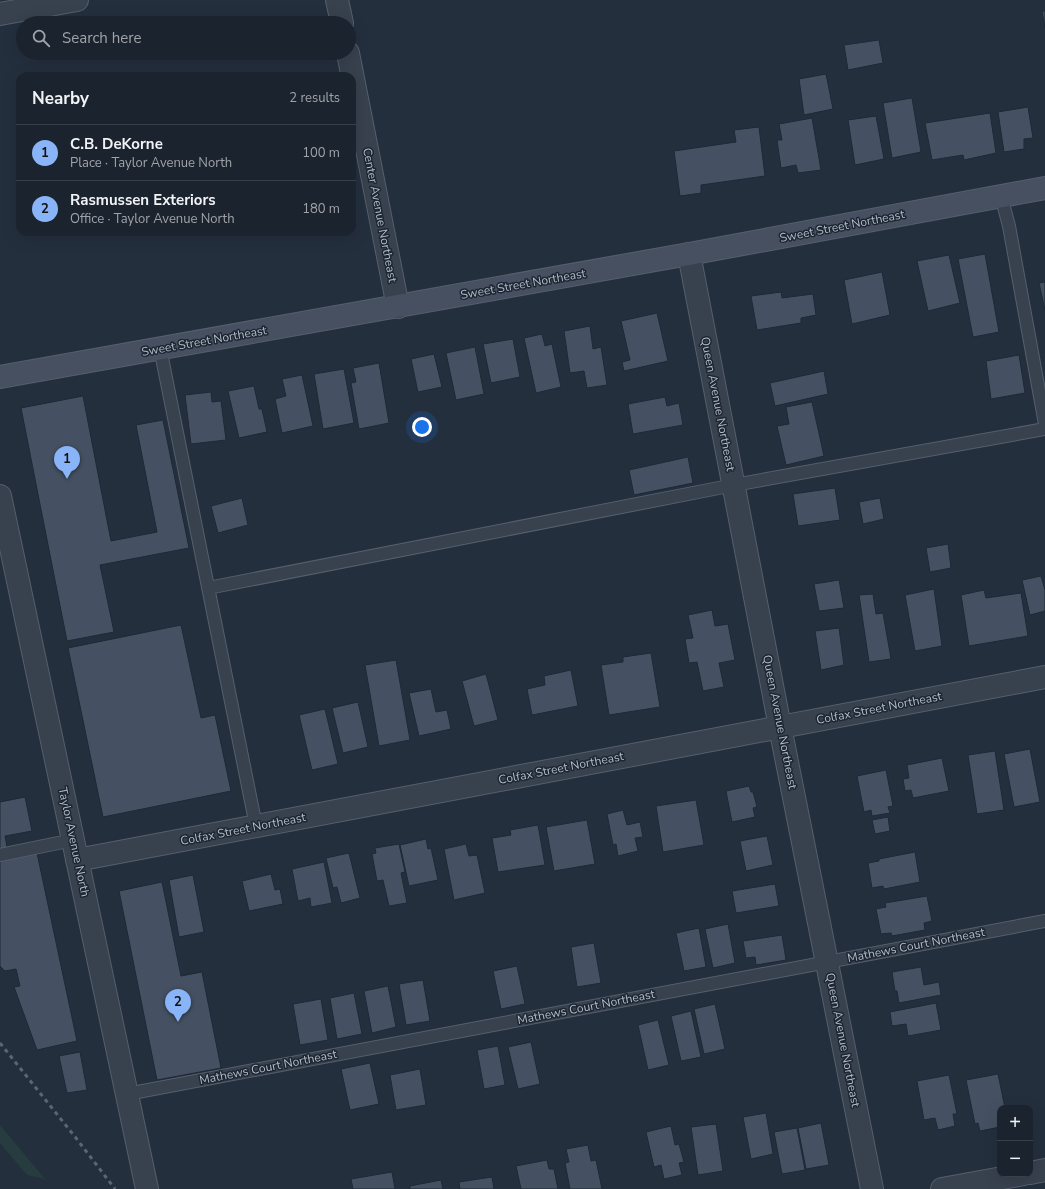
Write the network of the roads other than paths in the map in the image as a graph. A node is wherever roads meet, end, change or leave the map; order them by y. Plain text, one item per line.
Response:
1 (77, 0) edge
2 (338, 0) edge
3 (0, 14) edge
4 (341, 16) edge
5 (349, 60) edge
6 (352, 72) edge
7 (356, 94) edge
8 (1045, 188) edge
9 (1001, 196) junction
10 (689, 254) junction
11 (398, 307) junction
12 (160, 348) junction
13 (0, 377) edge
14 (1045, 424) edge
15 (1045, 429) edge
16 (734, 485) junction
17 (0, 496) edge
18 (208, 588) junction
19 (1045, 677) edge
20 (780, 727) junction
21 (256, 826) junction
22 (75, 850) junction
23 (0, 855) edge
24 (1045, 921) edge
25 (827, 962) junction
26 (127, 1094) junction
27 (1045, 1170) edge
28 (1033, 1172) edge
29 (1008, 1177) edge
30 (147, 1189) edge
31 (872, 1189) edge
32 (942, 1189) edge

1 - 3 street
2 - 4 street
5 - 6 street, Center Avenue Northeast
7 - 11 street, Center Avenue Northeast
8 - 9 street, Sweet Street Northeast
9 - 10 street, Sweet Street Northeast
9 - 14 lane
10 - 11 street, Sweet Street Northeast
10 - 16 street, Queen Avenue Northeast
11 - 12 street, Sweet Street Northeast
12 - 13 street, Sweet Street Northeast
12 - 18 lane
15 - 16 lane
16 - 18 lane
16 - 20 street, Queen Avenue Northeast
17 - 22 street, Taylor Avenue North
18 - 21 lane
19 - 20 street, Colfax Street Northeast
20 - 21 street, Colfax Street Northeast
20 - 25 street, Queen Avenue Northeast
21 - 22 street, Colfax Street Northeast
22 - 23 lane
22 - 26 street, Taylor Avenue North
24 - 25 lane, Mathews Court Northeast
25 - 26 lane, Mathews Court Northeast
25 - 31 street, Queen Avenue Northeast
26 - 30 street, Taylor Avenue North
27 - 28 street
29 - 32 street

